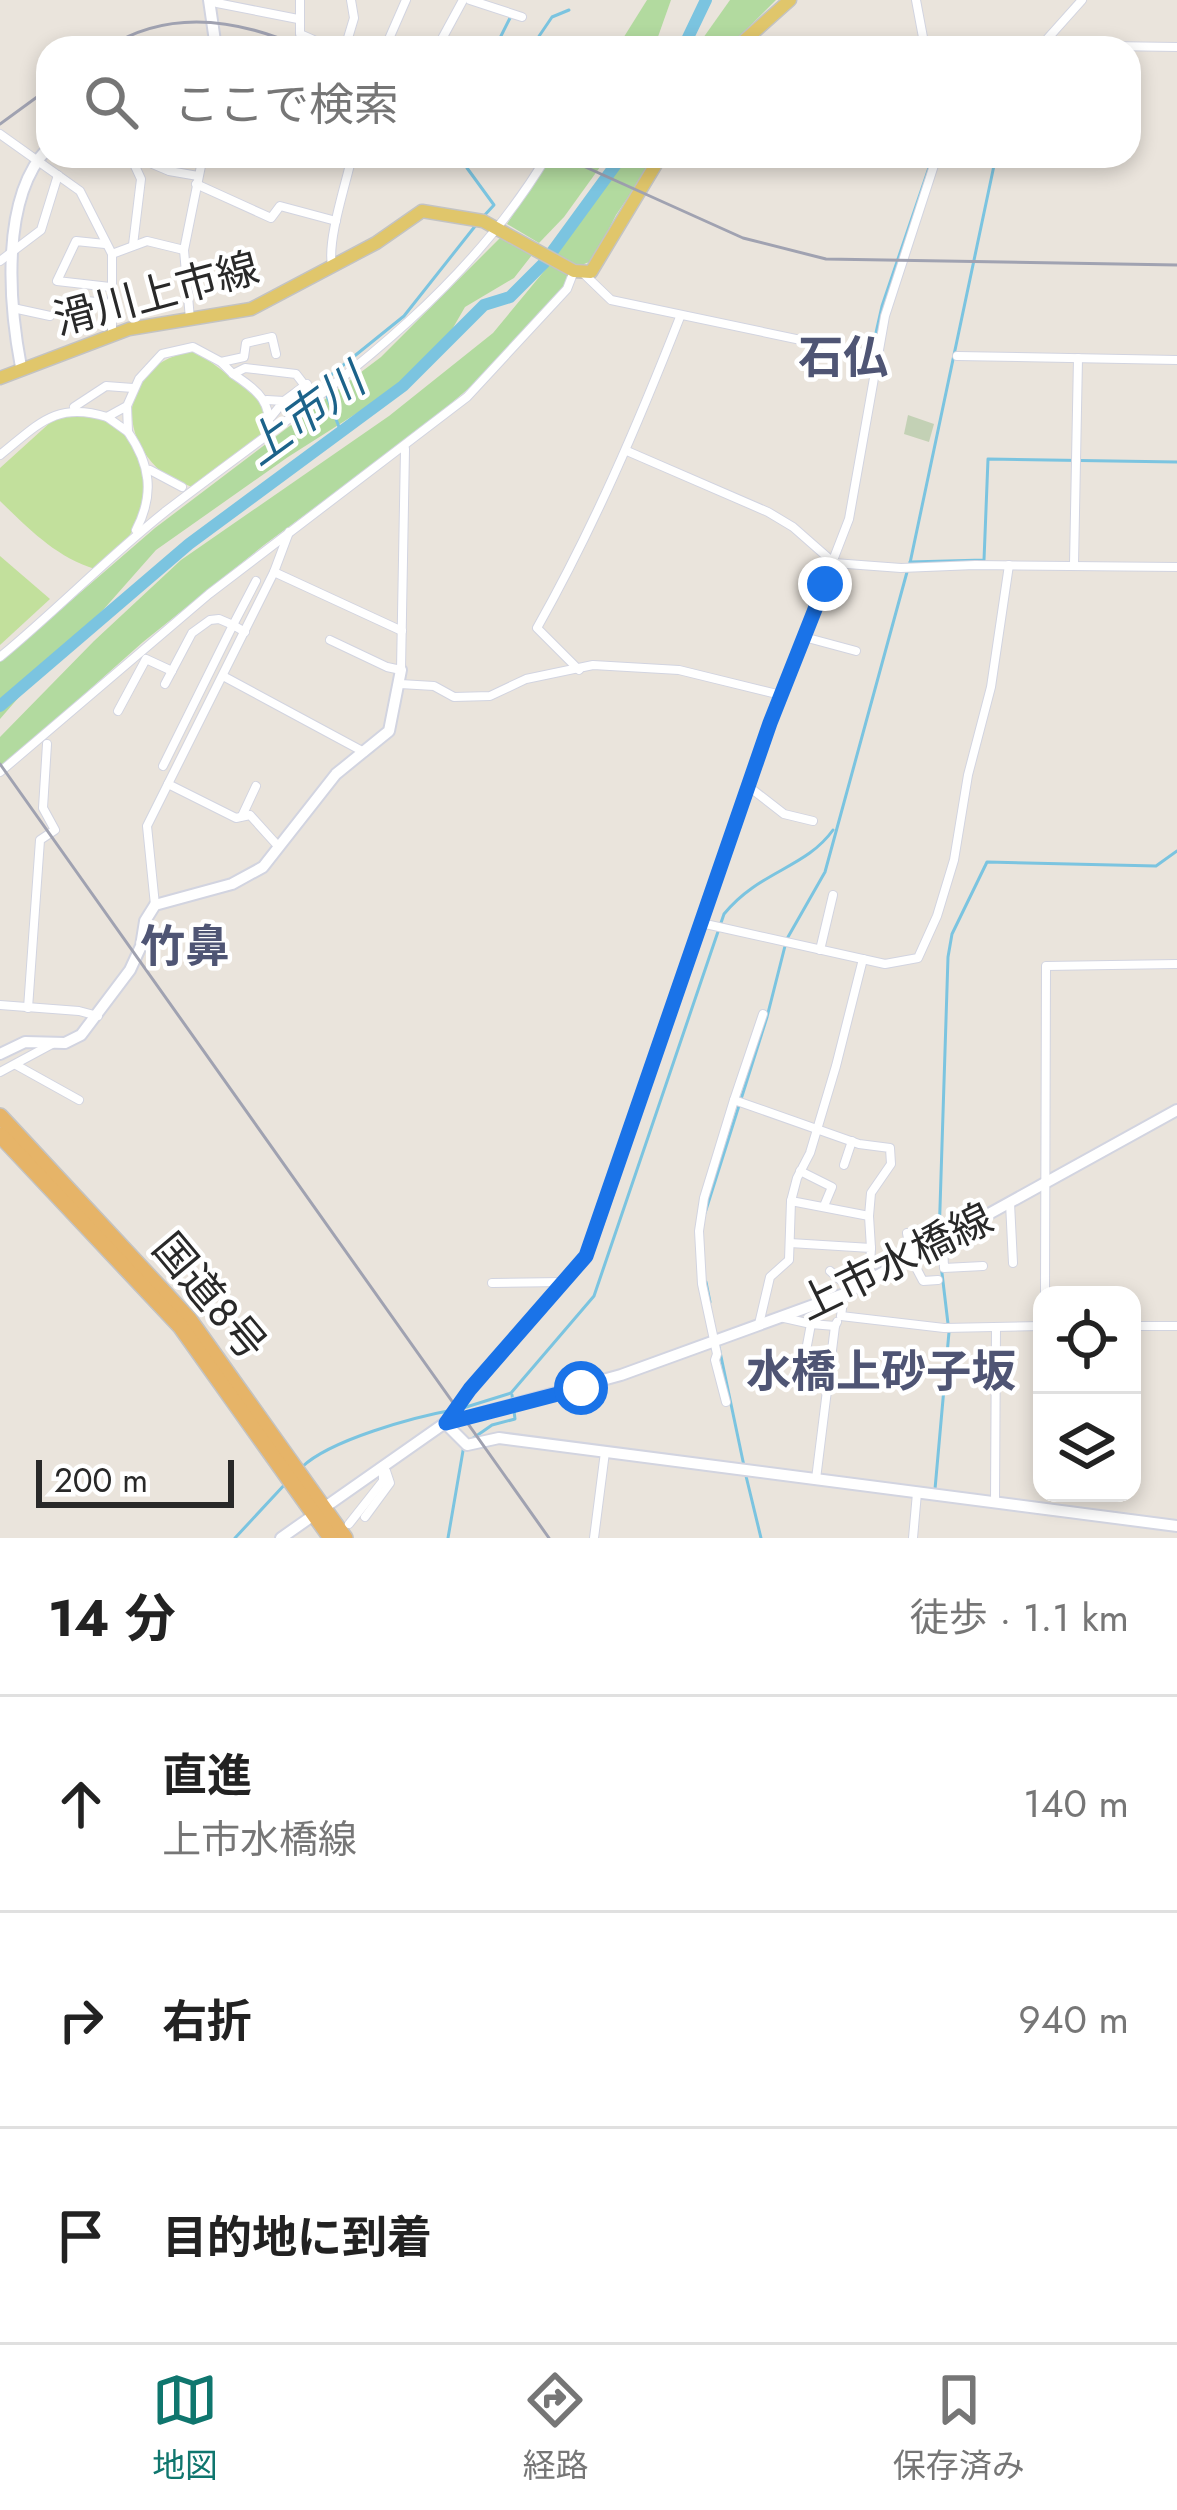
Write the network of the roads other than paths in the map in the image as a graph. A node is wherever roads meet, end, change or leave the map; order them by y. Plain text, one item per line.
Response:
1 (300, 0) edge
2 (350, 0) edge
3 (406, 0) edge
4 (466, 0) edge
5 (514, 0) edge
6 (790, 0) edge
7 (916, 0) edge
8 (1077, 2) edge
9 (214, 3) edge
10 (508, 10) junction
11 (522, 17) dead end
12 (298, 19) junction
13 (216, 36) edge
14 (305, 36) edge
15 (349, 36) edge
16 (390, 36) edge
17 (444, 36) edge
18 (750, 36) edge
19 (923, 36) edge
20 (1048, 36) edge
21 (1141, 47) edge
22 (1177, 47) edge
23 (0, 134) edge
24 (36, 159) edge
25 (36, 162) edge
26 (48, 168) edge
27 (136, 168) edge
28 (162, 168) edge
29 (200, 168) edge
30 (350, 168) edge
31 (539, 168) edge
32 (653, 168) edge
33 (934, 168) edge
34 (58, 175) junction
35 (197, 180) junction
36 (336, 221) junction
37 (498, 228) junction
38 (105, 244) junction
39 (134, 244) junction
40 (14, 250) junction
41 (184, 250) junction
42 (112, 254) junction
43 (0, 261) edge
44 (332, 266) junction
45 (579, 273) junction
46 (110, 287) junction
47 (87, 301) dead end
48 (112, 304) junction
49 (11, 308) junction
50 (50, 316) dead end
51 (680, 317) junction
52 (190, 319) junction
53 (112, 334) junction
54 (276, 354) dead end
55 (877, 356) junction
56 (957, 356) dead end
57 (1078, 358) junction
58 (1177, 360) edge
59 (221, 362) junction
60 (21, 367) junction
61 (233, 374) junction
62 (0, 377) edge
63 (307, 384) junction
64 (133, 388) junction
65 (266, 400) junction
66 (316, 400) junction
67 (284, 401) junction
68 (127, 406) junction
69 (73, 408) junction
70 (107, 417) junction
71 (271, 417) junction
72 (128, 432) junction
73 (268, 436) junction
74 (405, 448) junction
75 (627, 451) junction
76 (0, 454) edge
77 (148, 470) junction
78 (182, 487) dead end
79 (290, 530) junction
80 (131, 538) junction
81 (834, 562) junction
82 (1074, 564) junction
83 (1009, 565) junction
84 (1177, 567) edge
85 (274, 572) junction
86 (256, 581) dead end
87 (233, 625) junction
88 (402, 631) junction
89 (245, 632) junction
90 (804, 637) junction
91 (330, 640) dead end
92 (856, 650) dead end
93 (0, 657) edge
94 (401, 670) junction
95 (579, 670) junction
96 (172, 671) junction
97 (223, 676) junction
98 (165, 684) dead end
99 (400, 684) junction
100 (781, 695) junction
101 (118, 711) dead end
102 (47, 744) dead end
103 (366, 753) junction
104 (163, 766) dead end
105 (0, 772) edge
106 (168, 784) junction
107 (256, 786) dead end
108 (748, 786) junction
109 (242, 816) junction
110 (813, 821) dead end
111 (278, 846) junction
112 (832, 895) dead end
113 (155, 905) junction
114 (701, 923) junction
115 (820, 950) junction
116 (862, 959) junction
117 (1177, 964) edge
118 (0, 1005) edge
119 (28, 1008) junction
120 (763, 1014) dead end
121 (98, 1016) junction
122 (54, 1043) junction
123 (0, 1054) edge
124 (16, 1066) junction
125 (0, 1072) edge
126 (79, 1100) dead end
127 (734, 1100) junction
128 (1175, 1113) edge
129 (0, 1116) edge
130 (818, 1128) junction
131 (0, 1136) edge
132 (852, 1142) junction
133 (844, 1165) dead end
134 (800, 1171) junction
135 (1045, 1182) junction
136 (791, 1201) junction
137 (1010, 1204) junction
138 (824, 1206) junction
139 (868, 1216) junction
140 (907, 1233) dead end
141 (943, 1242) junction
142 (790, 1243) junction
143 (871, 1248) junction
144 (913, 1260) junction
145 (1013, 1263) dead end
146 (983, 1266) dead end
147 (830, 1271) dead end
148 (938, 1280) dead end
149 (564, 1282) junction
150 (869, 1282) junction
151 (492, 1283) dead end
152 (1045, 1286) edge
153 (848, 1292) junction
154 (780, 1317) junction
155 (838, 1321) junction
156 (811, 1324) junction
157 (758, 1325) junction
158 (1033, 1326) edge
159 (1141, 1326) edge
160 (1177, 1326) edge
161 (996, 1327) junction
162 (715, 1341) junction
163 (805, 1356) dead end
164 (726, 1402) dead end
165 (446, 1423) junction
166 (605, 1452) junction
167 (383, 1464) junction
168 (816, 1480) junction
169 (917, 1493) junction
170 (995, 1502) junction
171 (1045, 1502) edge
172 (1045, 1509) junction
173 (318, 1510) junction
174 (364, 1517) dead end
175 (1177, 1526) edge
176 (347, 1531) edge
177 (281, 1538) edge
178 (332, 1538) edge
179 (594, 1538) edge
180 (913, 1538) edge

1 - 12 street
2 - 15 street
3 - 16 street
4 - 10 street
4 - 17 street
5 - 10 street
6 - 18 main road
7 - 19 street
8 - 20 street
9 - 12 street
9 - 13 street
10 - 11 street
12 - 14 street
21 - 22 street
23 - 24 street
25 - 40 street
26 - 34 street
27 - 39 street
28 - 35 street
29 - 35 street
30 - 36 street
31 - 37 street
32 - 45 main road
33 - 55 street
34 - 38 street
34 - 40 street
35 - 36 street
35 - 41 street
36 - 44 street
37 - 44 main road, 滑川上市線
37 - 45 main road, 滑川上市線
37 - 66 street
38 - 42 street
38 - 46 street
39 - 41 street
39 - 42 street
40 - 43 street
40 - 49 street
41 - 52 street
42 - 46 street
44 - 52 main road, 滑川上市線
45 - 51 street
45 - 74 street
46 - 48 street
47 - 48 street
48 - 53 street
49 - 50 street
49 - 60 street
51 - 55 street
51 - 75 street
52 - 53 main road, 滑川上市線
53 - 60 main road, 滑川上市線
54 - 59 street
55 - 81 street
56 - 57 street
57 - 58 street
57 - 82 street
59 - 61 street
59 - 64 street
60 - 62 main road, 滑川上市線
61 - 63 street
61 - 65 street
63 - 66 street
63 - 67 street
64 - 68 street
64 - 69 street
65 - 67 street
65 - 71 street
66 - 73 street
67 - 71 street
68 - 70 street
68 - 72 street
69 - 70 street
69 - 76 street
70 - 72 street
71 - 73 street
72 - 77 street
73 - 80 street
74 - 79 street
74 - 88 street
75 - 81 street
75 - 95 street
77 - 78 street
77 - 80 street
79 - 85 street
79 - 105 street
80 - 93 street
81 - 83 street
81 - 90 street
82 - 83 street
82 - 84 street
83 - 116 street
85 - 88 street
85 - 89 street
86 - 87 street
87 - 89 street
87 - 96 street
87 - 104 street
88 - 94 street
89 - 97 street
90 - 92 street
90 - 100 street
91 - 94 street
94 - 99 street
95 - 99 street
95 - 100 street
96 - 98 street
96 - 101 street
97 - 103 street
97 - 106 street
99 - 103 street
100 - 108 street
102 - 119 street
103 - 111 street
106 - 109 street
106 - 113 street
107 - 109 street
108 - 110 street
108 - 114 street
109 - 111 street
111 - 113 street
112 - 115 street
113 - 121 street
114 - 115 street
114 - 149 street
115 - 116 street
116 - 130 street
117 - 135 street
118 - 119 street
119 - 121 street
120 - 127 street
121 - 122 street
122 - 123 street
122 - 124 street
124 - 125 street
124 - 126 street
127 - 130 street
127 - 162 street
128 - 135 street, 上市水橋線
129 - 173 highway, 国道8号
130 - 132 street
130 - 134 street
131 - 173 highway, 国道8号
132 - 133 street
132 - 139 street
134 - 136 street
134 - 138 street
135 - 137 street, 上市水橋線
135 - 152 street
136 - 138 street
136 - 142 street
137 - 141 street, 上市水橋線
137 - 145 street
138 - 139 street
139 - 143 street
140 - 144 street
141 - 144 street, 上市水橋線
141 - 146 street
142 - 143 street
142 - 157 street
143 - 150 street
144 - 148 street
144 - 150 street, 上市水橋線
147 - 153 street
149 - 151 street
149 - 165 street
150 - 153 street, 上市水橋線
153 - 154 street, 上市水橋線
153 - 155 street
154 - 156 street
154 - 157 street, 上市水橋線
155 - 156 street
155 - 161 street
155 - 168 street
156 - 163 street
157 - 162 street, 上市水橋線
158 - 161 street
159 - 160 street
161 - 170 street
162 - 164 street
162 - 165 street, 上市水橋線
165 - 166 street
165 - 167 street, 上市水橋線
166 - 168 street
166 - 179 street
167 - 173 street, 上市水橋線
167 - 174 street
167 - 176 street
168 - 169 street
169 - 170 street
169 - 180 street
170 - 172 street
171 - 172 street
172 - 175 street
173 - 176 highway, 国道8号
173 - 177 street, 上市水橋線
173 - 178 highway, 国道8号

